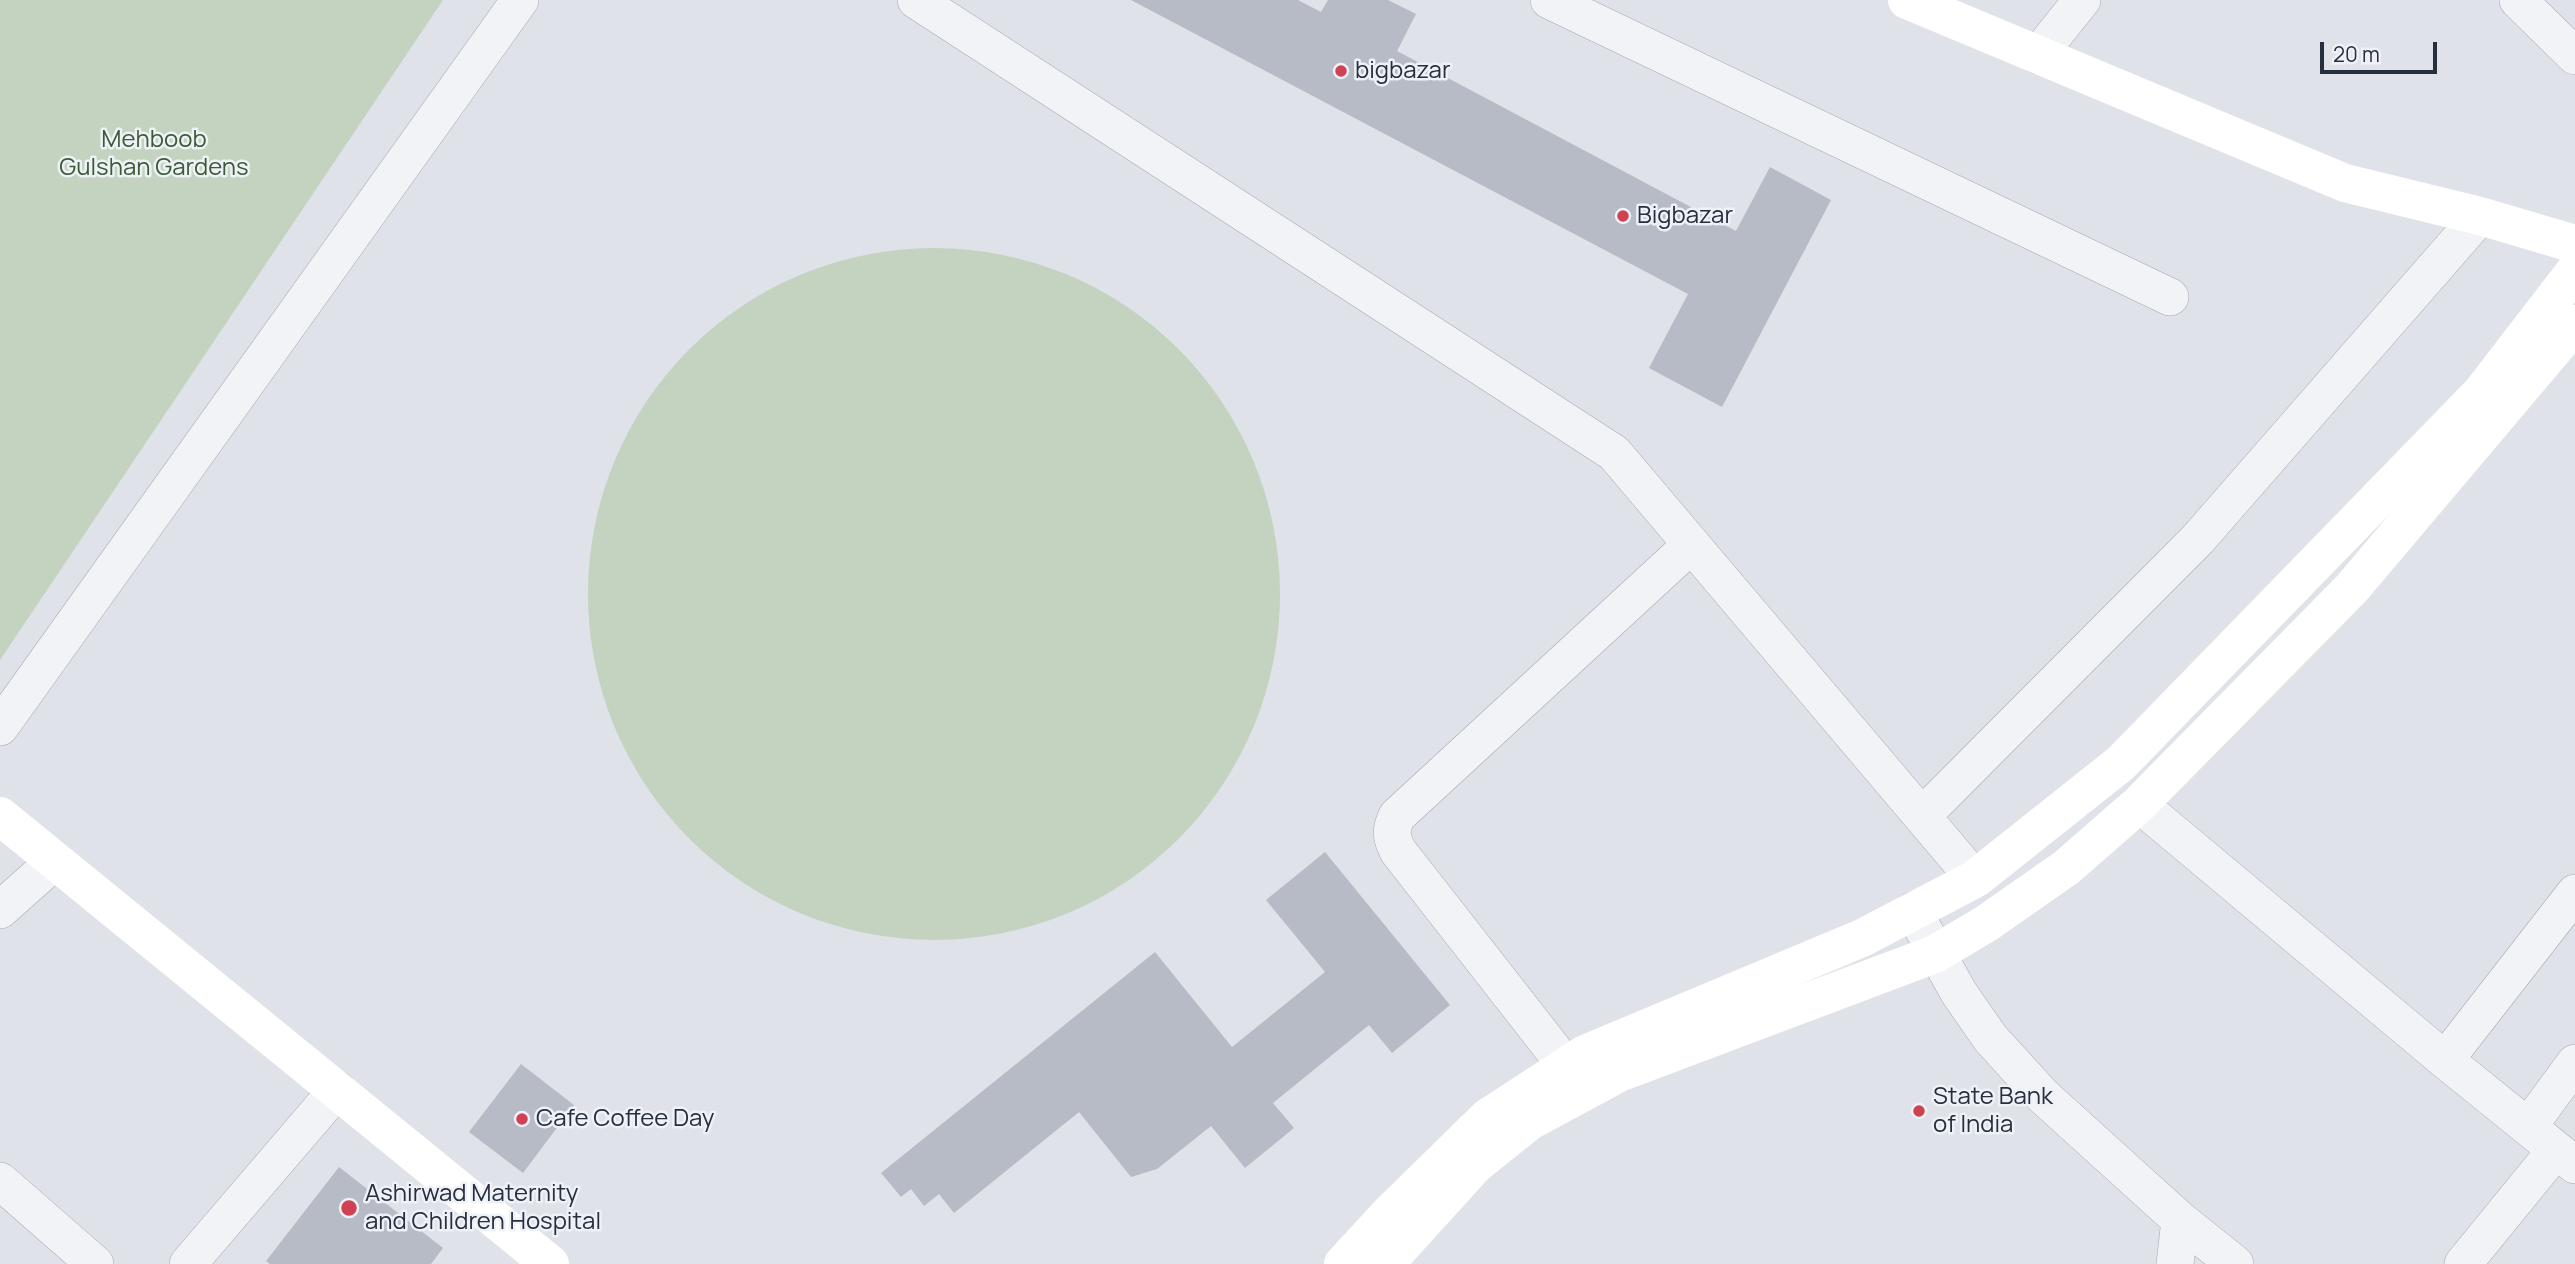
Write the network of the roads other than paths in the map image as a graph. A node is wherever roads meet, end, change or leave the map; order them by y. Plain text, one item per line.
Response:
1 (520, 0) edge
2 (916, 0) edge
3 (1549, 0) edge
4 (1907, 0) edge
5 (2082, 0) edge
6 (2518, 0) edge
7 (2038, 55) junction
8 (2575, 56) edge
9 (2480, 216) junction
10 (2575, 244) edge
11 (2575, 271) edge
12 (2170, 297) dead end
13 (2575, 324) edge
14 (1691, 545) junction
15 (0, 727) edge
16 (2139, 804) junction
17 (0, 816) edge
18 (1922, 816) junction
19 (55, 861) junction
20 (1975, 878) junction
21 (2575, 893) edge
22 (0, 910) edge
23 (1913, 911) junction
24 (1935, 954) junction
25 (2445, 1060) junction
26 (2575, 1063) edge
27 (1566, 1066) junction
28 (337, 1090) junction
29 (2528, 1127) junction
30 (2566, 1157) edge
31 (0, 1181) edge
32 (2180, 1220) junction
33 (95, 1264) edge
34 (188, 1264) edge
35 (550, 1264) edge
36 (1343, 1264) edge
37 (1385, 1264) edge
38 (2175, 1264) edge
39 (2235, 1264) edge
40 (2463, 1264) edge

1 - 15 street
2 - 14 street
3 - 12 street
4 - 7 main road
5 - 7 street
6 - 8 street
7 - 9 main road
9 - 10 main road
9 - 18 street
11 - 20 main road
13 - 16 main road
14 - 18 street
14 - 27 street
16 - 24 main road
16 - 25 street
17 - 19 main road
18 - 20 street
19 - 22 street
19 - 28 main road
20 - 23 main road
21 - 25 street
23 - 24 street
23 - 27 main road
24 - 32 street
24 - 37 main road
25 - 29 street
26 - 29 street
27 - 36 main road
28 - 34 street
28 - 35 main road
29 - 30 street
30 - 40 street
31 - 33 street
32 - 38 street
32 - 39 street

